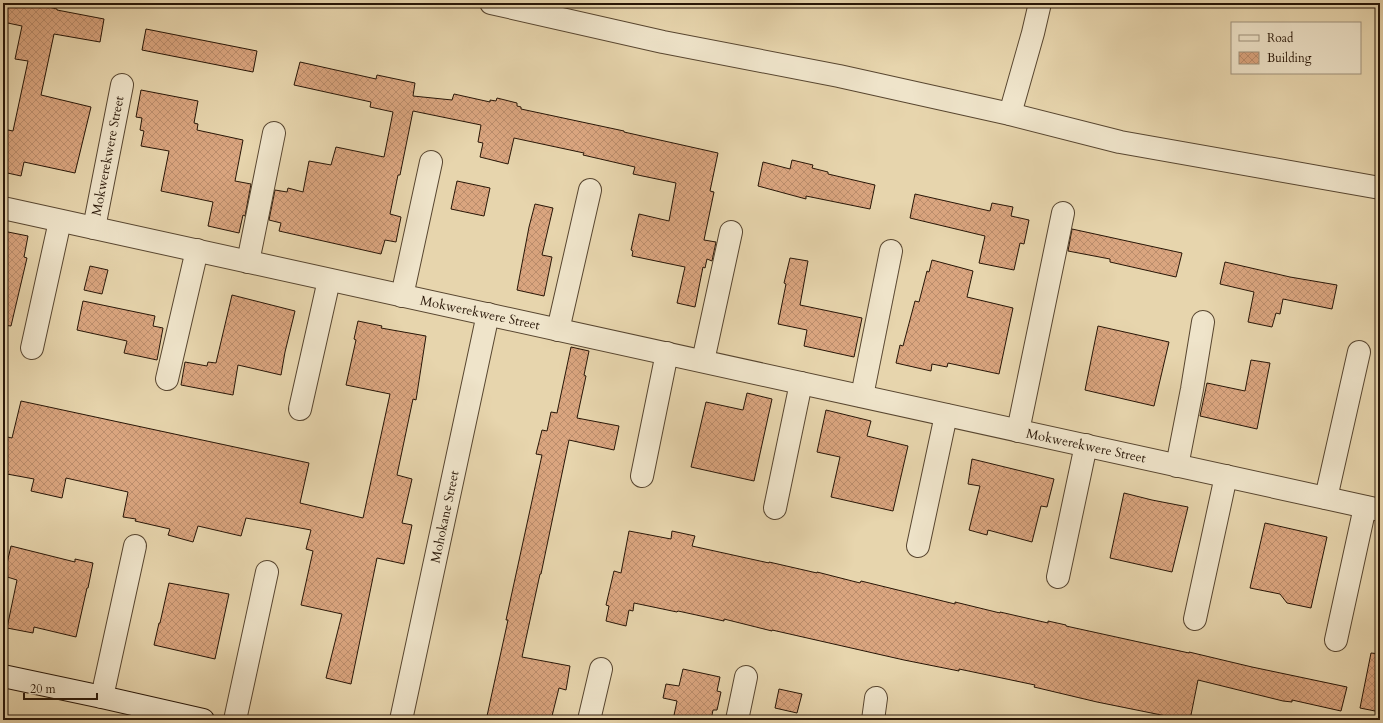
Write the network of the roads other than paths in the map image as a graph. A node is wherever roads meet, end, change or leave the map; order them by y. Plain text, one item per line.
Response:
1 (490, 3) edge
2 (1040, 3) edge
3 (122, 85) dead end
4 (1010, 114) junction
5 (274, 132) dead end
6 (431, 162) dead end
7 (1380, 188) edge
8 (590, 190) dead end
9 (3, 208) edge
10 (1063, 213) dead end
11 (60, 221) junction
12 (94, 228) junction
13 (731, 232) dead end
14 (197, 250) junction
15 (891, 251) dead end
16 (248, 262) junction
17 (329, 280) junction
18 (402, 296) junction
19 (488, 314) junction
20 (1203, 322) dead end
21 (558, 330) junction
22 (32, 348) dead end
23 (1359, 352) dead end
24 (667, 353) junction
25 (703, 361) junction
26 (167, 379) dead end
27 (801, 383) junction
28 (862, 396) junction
29 (300, 409) dead end
30 (946, 415) junction
31 (1018, 431) junction
32 (1086, 446) junction
33 (1177, 466) junction
34 (642, 476) dead end
35 (1226, 476) junction
36 (1326, 498) junction
37 (775, 508) dead end
38 (1373, 508) edge
39 (135, 546) dead end
40 (918, 546) dead end
41 (267, 572) dead end
42 (1058, 577) dead end
43 (1195, 619) dead end
44 (1336, 640) dead end
45 (601, 669) dead end
46 (3, 676) edge
47 (746, 677) dead end
48 (102, 697) junction
49 (876, 698) dead end
50 (203, 720) edge
51 (235, 720) edge
52 (402, 720) edge
53 (590, 720) edge
54 (737, 720) edge
55 (873, 720) edge

1 - 4 street
2 - 4 street
3 - 12 street, Mokwerekwere Street
4 - 7 street
5 - 16 street
6 - 18 street, Mokwerekwere Street
8 - 21 street, Mokwerekwere Street
9 - 11 street, Mokwerekwere Street
10 - 31 street
11 - 12 street, Mokwerekwere Street
11 - 22 street
12 - 14 street, Mokwerekwere Street
13 - 25 street
14 - 16 street, Mokwerekwere Street
14 - 26 street
15 - 28 street
16 - 17 street, Mokwerekwere Street
17 - 18 street, Mokwerekwere Street
17 - 29 street
18 - 19 street, Mokwerekwere Street
19 - 21 street, Mokwerekwere Street
19 - 52 street, Mohokane Street
20 - 33 street
21 - 24 street, Mokwerekwere Street
23 - 36 street
24 - 25 street, Mokwerekwere Street
24 - 34 street
25 - 27 street, Mokwerekwere Street
27 - 28 street, Mokwerekwere Street
27 - 37 street
28 - 30 street, Mokwerekwere Street
30 - 31 street, Mokwerekwere Street
30 - 40 street
31 - 32 street, Mokwerekwere Street
32 - 33 street, Mokwerekwere Street
32 - 42 street
33 - 35 street, Mokwerekwere Street
35 - 36 street, Mokwerekwere Street
35 - 43 street
36 - 38 street, Mokwerekwere Street
38 - 44 street
39 - 48 street
41 - 51 street
45 - 53 street
46 - 48 street
47 - 54 street
48 - 50 street
49 - 55 street

